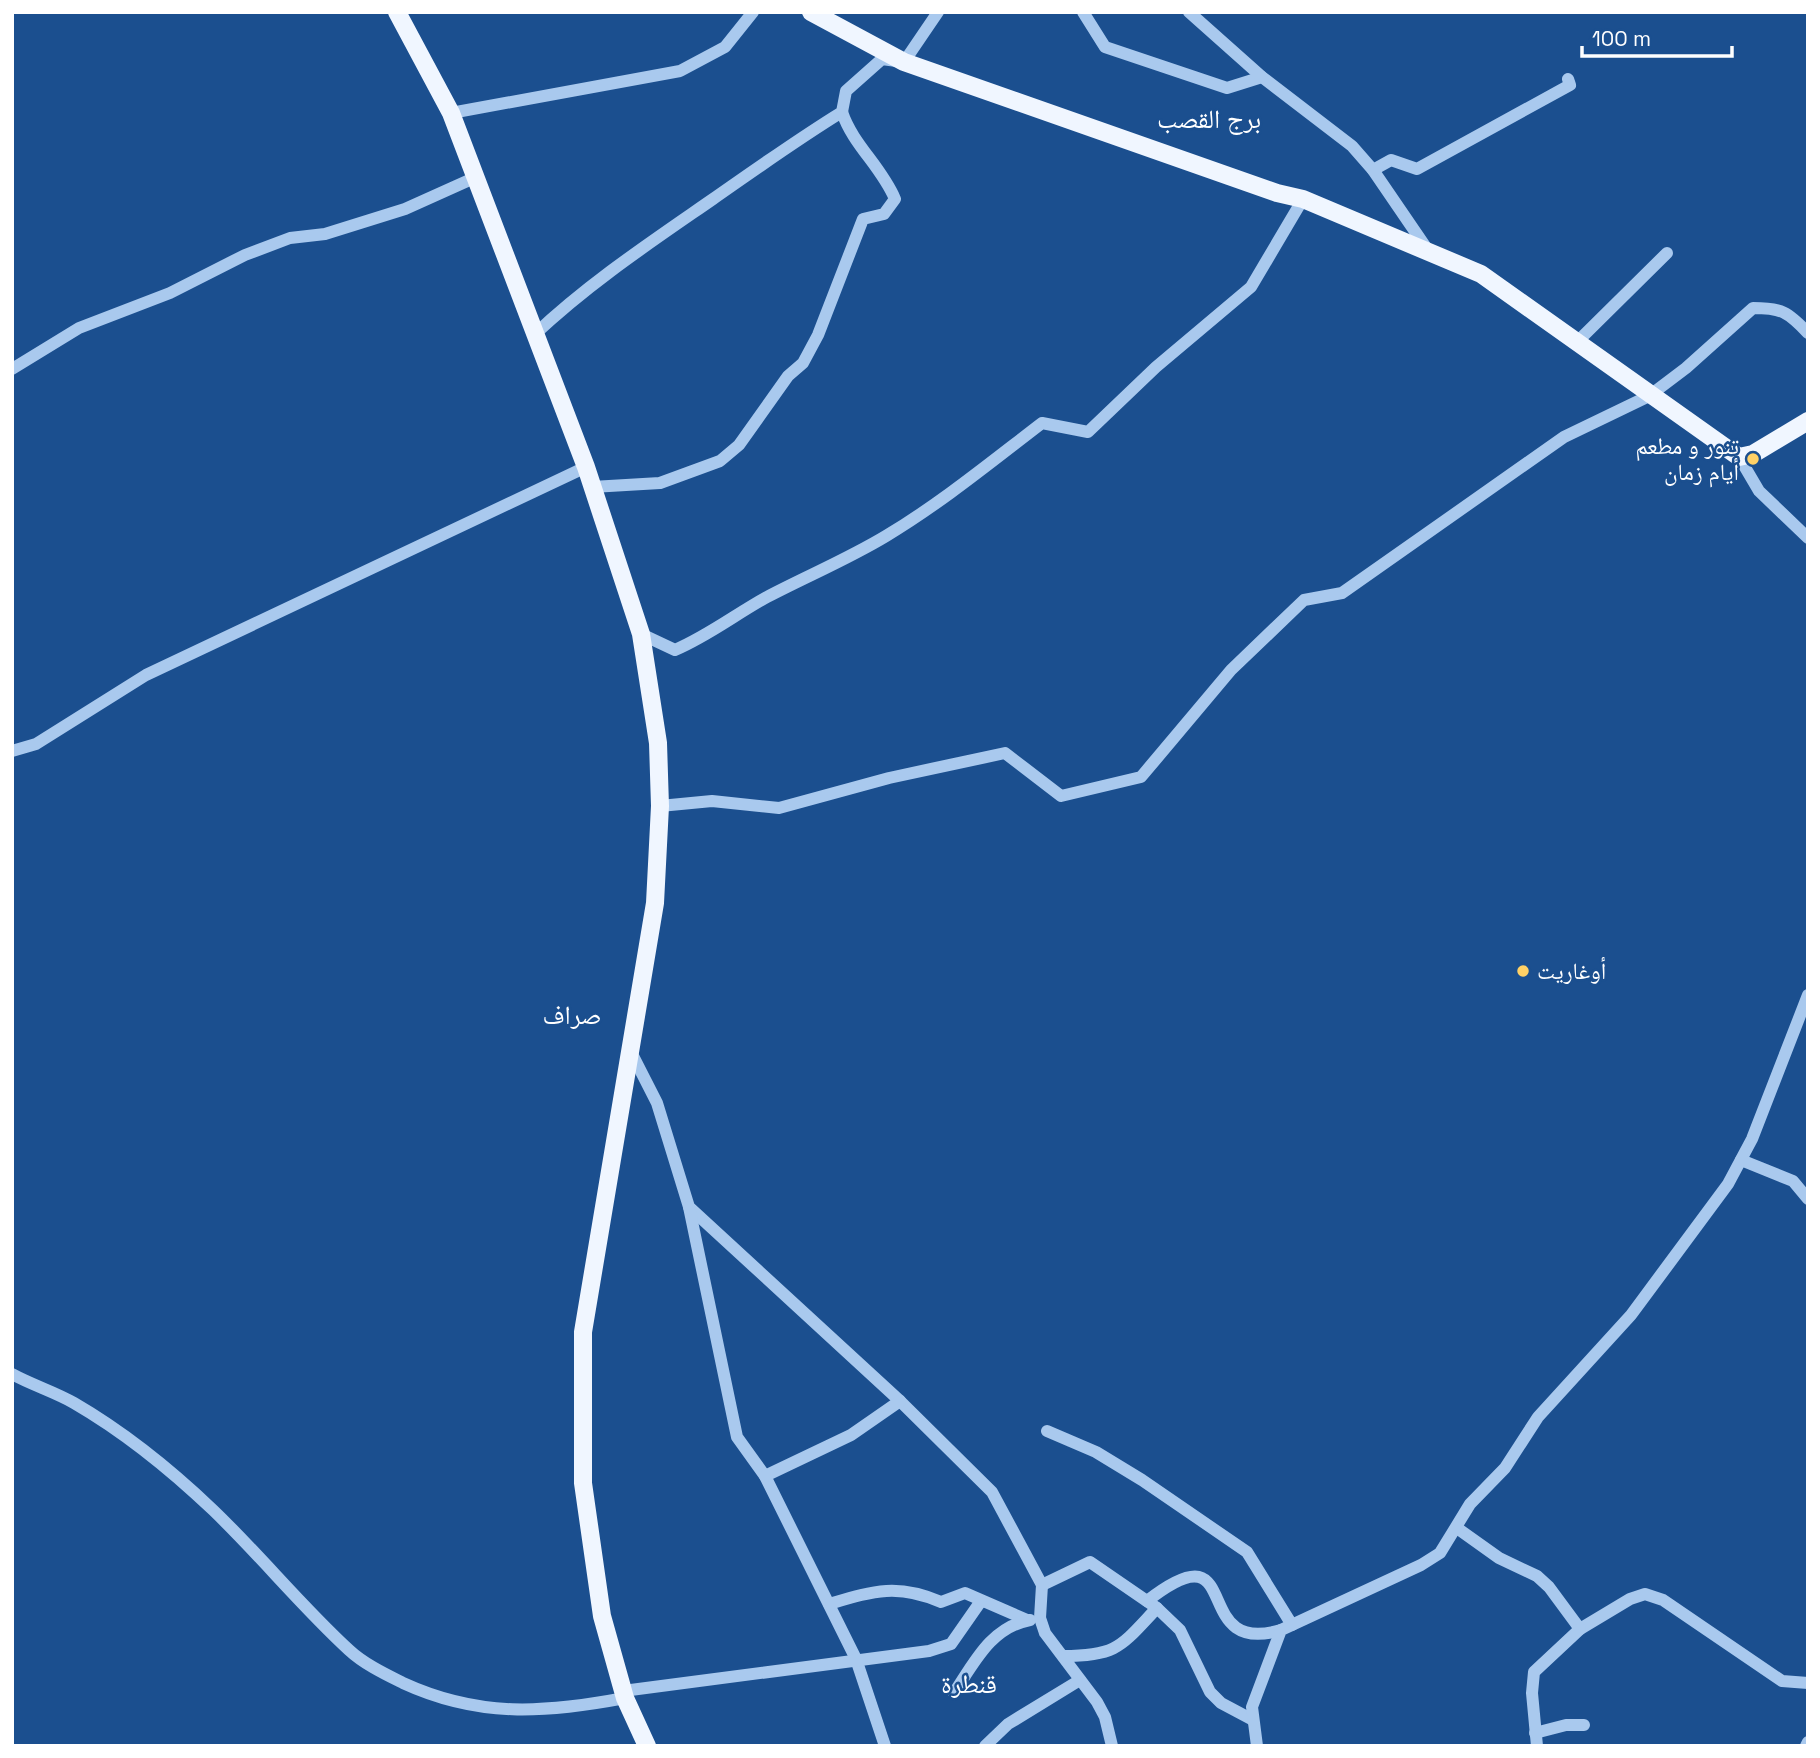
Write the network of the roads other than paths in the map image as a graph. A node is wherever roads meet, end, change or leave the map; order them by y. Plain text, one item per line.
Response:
1 (397, 12) edge
2 (753, 12) edge
3 (811, 12) edge
4 (938, 12) edge
5 (1083, 12) edge
6 (1189, 12) edge
7 (904, 62) junction
8 (1262, 77) junction
9 (1568, 79) dead end
10 (842, 112) junction
11 (451, 113) junction
12 (1373, 170) junction
13 (474, 178) junction
14 (1303, 199) junction
15 (1427, 249) junction
16 (1667, 253) dead end
17 (1808, 333) edge
18 (534, 335) junction
19 (1576, 343) junction
20 (12, 369) edge
21 (1649, 396) junction
22 (1808, 421) edge
23 (1739, 457) junction
24 (586, 467) junction
25 (592, 487) junction
26 (1808, 538) edge
27 (641, 634) junction
28 (12, 751) edge
29 (660, 806) junction
30 (1808, 995) edge
31 (629, 1048) junction
32 (1741, 1160) junction
33 (1808, 1199) edge
34 (689, 1207) junction
35 (12, 1374) edge
36 (900, 1401) junction
37 (1047, 1431) dead end
38 (765, 1476) junction
39 (1457, 1528) junction
40 (1041, 1585) junction
41 (981, 1601) junction
42 (829, 1604) junction
43 (1152, 1604) junction
44 (1040, 1618) junction
45 (1027, 1620) junction
46 (1287, 1627) junction
47 (1580, 1629) junction
48 (1063, 1656) junction
49 (856, 1659) junction
50 (1080, 1680) junction
51 (1806, 1685) edge
52 (954, 1693) dead end
53 (624, 1695) junction
54 (1253, 1720) junction
55 (1584, 1725) dead end
56 (1536, 1740) edge
57 (647, 1746) edge
58 (885, 1746) edge
59 (985, 1746) edge
60 (1112, 1746) edge
61 (1257, 1746) edge

1 - 11 main road
2 - 11 street
3 - 7 main road
4 - 7 street
5 - 8 street
6 - 8 street
7 - 10 street
7 - 14 main road
8 - 12 street
9 - 12 street
10 - 18 street
10 - 25 street
11 - 13 main road
12 - 15 street
13 - 18 main road
13 - 20 street
14 - 15 main road
14 - 27 street
15 - 19 main road
16 - 19 street
17 - 21 street
18 - 24 main road
19 - 21 main road
21 - 23 main road
21 - 29 street
22 - 23 main road
23 - 26 street
24 - 25 main road
24 - 28 street
25 - 27 main road
27 - 29 main road
29 - 31 main road
30 - 32 street
31 - 34 street
31 - 53 main road
32 - 33 street
32 - 39 street
34 - 36 street
34 - 38 street
35 - 53 street
36 - 38 street
36 - 40 street
37 - 46 street
38 - 42 street
39 - 46 street
39 - 47 street
40 - 43 street
40 - 44 street
41 - 42 street
41 - 45 street
41 - 49 street
42 - 49 street
43 - 46 street
43 - 48 street
43 - 54 street
44 - 45 street
44 - 48 street
45 - 52 street
46 - 54 street
47 - 51 street
47 - 56 street
48 - 50 street
49 - 53 street
49 - 58 street
50 - 59 street
50 - 60 street
53 - 57 main road
54 - 61 street
55 - 56 street

